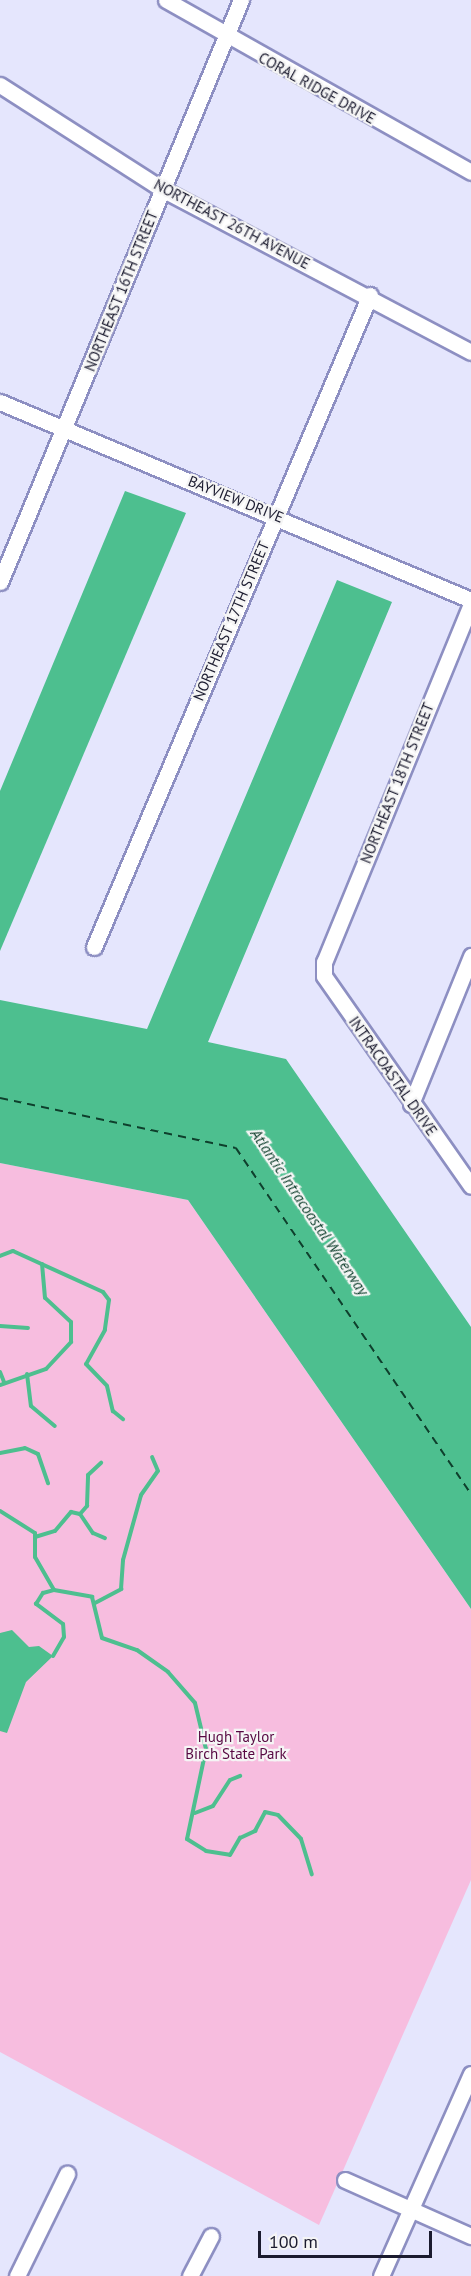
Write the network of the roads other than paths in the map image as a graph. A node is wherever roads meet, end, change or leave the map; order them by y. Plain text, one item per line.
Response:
1 (166, 0) edge
2 (241, 0) edge
3 (226, 38) junction
4 (0, 85) edge
5 (471, 172) edge
6 (162, 189) junction
7 (370, 295) junction
8 (471, 352) edge
9 (0, 402) edge
10 (64, 428) junction
11 (276, 515) junction
12 (0, 582) edge
13 (471, 602) edge
14 (94, 947) dead end
15 (471, 956) edge
16 (324, 962) joint
17 (411, 1104) junction
18 (471, 1186) edge
19 (470, 2077) edge
20 (67, 2174) dead end
21 (345, 2180) dead end
22 (411, 2209) junction
23 (211, 2236) dead end
24 (471, 2236) edge
25 (17, 2276) edge
26 (190, 2276) edge
27 (381, 2276) edge

1 - 3 street, CORAL RIDGE DRIVE
2 - 3 street, NORTHEAST 16TH STREET
3 - 5 street, CORAL RIDGE DRIVE
3 - 6 street, NORTHEAST 16TH STREET
4 - 6 street, NORTHEAST 26TH AVENUE
6 - 7 street, NORTHEAST 26TH AVENUE
6 - 10 street, NORTHEAST 16TH STREET
7 - 8 street, NORTHEAST 26TH AVENUE
7 - 11 street, NORTHEAST 17TH STREET
9 - 10 street, BAYVIEW DRIVE
10 - 11 street, BAYVIEW DRIVE
10 - 12 street, NORTHEAST 16TH STREET
11 - 13 street, BAYVIEW DRIVE
11 - 14 street, NORTHEAST 17TH STREET
13 - 16 street, NORTHEAST 18TH STREET
15 - 17 street
16 - 17 street, INTRACOASTAL DRIVE
17 - 18 street, INTRACOASTAL DRIVE
19 - 22 street
20 - 25 street
21 - 22 street
22 - 24 street
22 - 27 street
23 - 26 street

